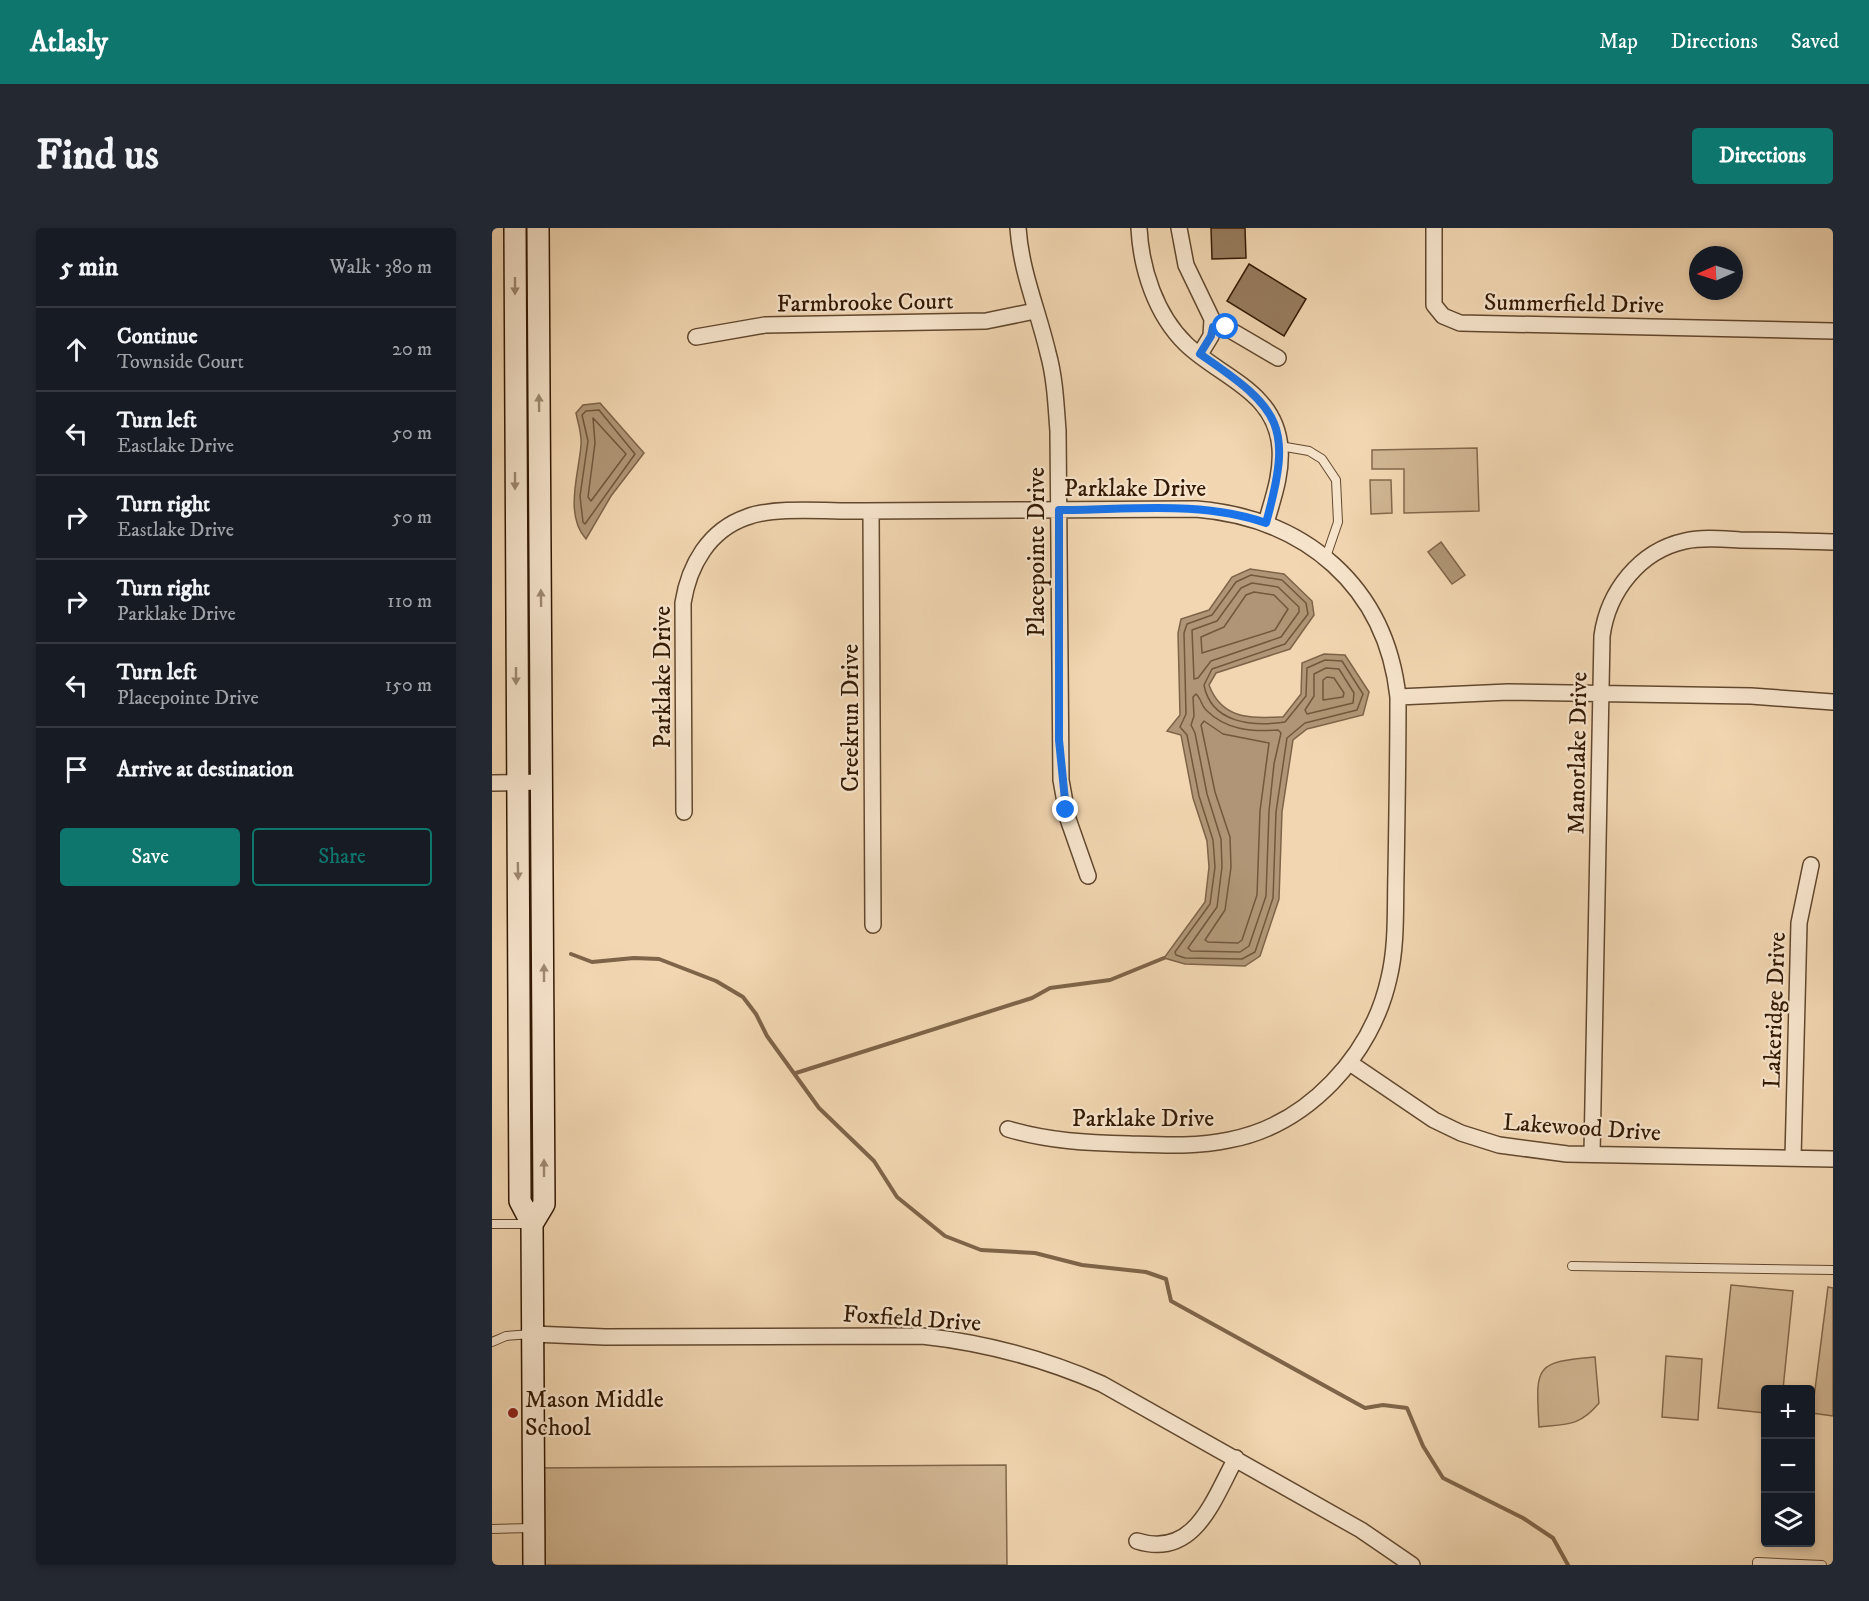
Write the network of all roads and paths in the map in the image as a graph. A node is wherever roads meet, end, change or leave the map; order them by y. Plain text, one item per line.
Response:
1 (515, 228) edge
2 (538, 228) edge
3 (1018, 228) edge
4 (1139, 228) edge
5 (1179, 228) edge
6 (1434, 228) edge
7 (1035, 311) junction
8 (1213, 327) junction
9 (1833, 331) edge
10 (696, 337) dead end
11 (1200, 354) junction
12 (1278, 358) dead end
13 (1280, 446) junction
14 (1059, 510) junction
15 (871, 511) junction
16 (1266, 523) junction
17 (1833, 542) edge
18 (1326, 557) junction
19 (1601, 694) junction
20 (1398, 697) junction
21 (1833, 702) edge
22 (516, 782) junction
23 (543, 782) junction
24 (492, 783) edge
25 (684, 812) dead end
26 (1811, 865) dead end
27 (1088, 876) dead end
28 (873, 925) dead end
29 (1350, 1063) junction
30 (1008, 1129) dead end
31 (1592, 1154) junction
32 (1793, 1158) junction
33 (1833, 1159) edge
34 (492, 1224) edge
35 (532, 1224) junction
36 (1572, 1266) dead end
37 (1833, 1270) edge
38 (533, 1334) junction
39 (492, 1342) edge
40 (1236, 1458) junction
41 (534, 1528) junction
42 (492, 1529) edge
43 (1137, 1541) dead end
44 (534, 1565) edge
45 (1412, 1565) edge
46 (1757, 1565) edge
47 (1822, 1565) edge

1 -> 22 main road
23 -> 2 main road
3 - 7 street, Placepointe Drive
4 - 11 street
5 - 8 street
6 - 9 street, Summerfield Drive
7 - 10 street, Farmbrooke Court
7 - 14 street, Placepointe Drive
8 - 11 street
8 - 12 street
11 - 13 street
13 - 16 street
13 - 18 lane
14 - 15 street, Parklake Drive
14 - 16 street, Parklake Drive
14 - 27 street, Placepointe Drive
15 - 25 street, Parklake Drive
15 - 28 street, Creekrun Drive
16 - 18 street, Parklake Drive
17 - 19 street, Manorlake Drive
18 - 20 street, Parklake Drive
19 - 20 street
19 - 21 street
19 - 31 street, Manorlake Drive
20 - 29 street, Parklake Drive
22 - 23 street
22 - 24 street
22 -> 35 main road
35 -> 23 main road
26 - 32 street, Lakeridge Drive
29 - 30 street, Parklake Drive
29 - 31 street, Lakewood Drive
31 - 32 street, Lakewood Drive
32 - 33 street, Lakewood Drive
34 - 35 lane
35 - 38 main road
36 - 37 lane
38 - 39 lane
38 - 40 street, Foxfield Drive
38 - 41 main road
40 - 43 street
40 - 45 street, Foxfield Drive
41 - 42 lane
41 - 44 main road
46 - 47 lane

